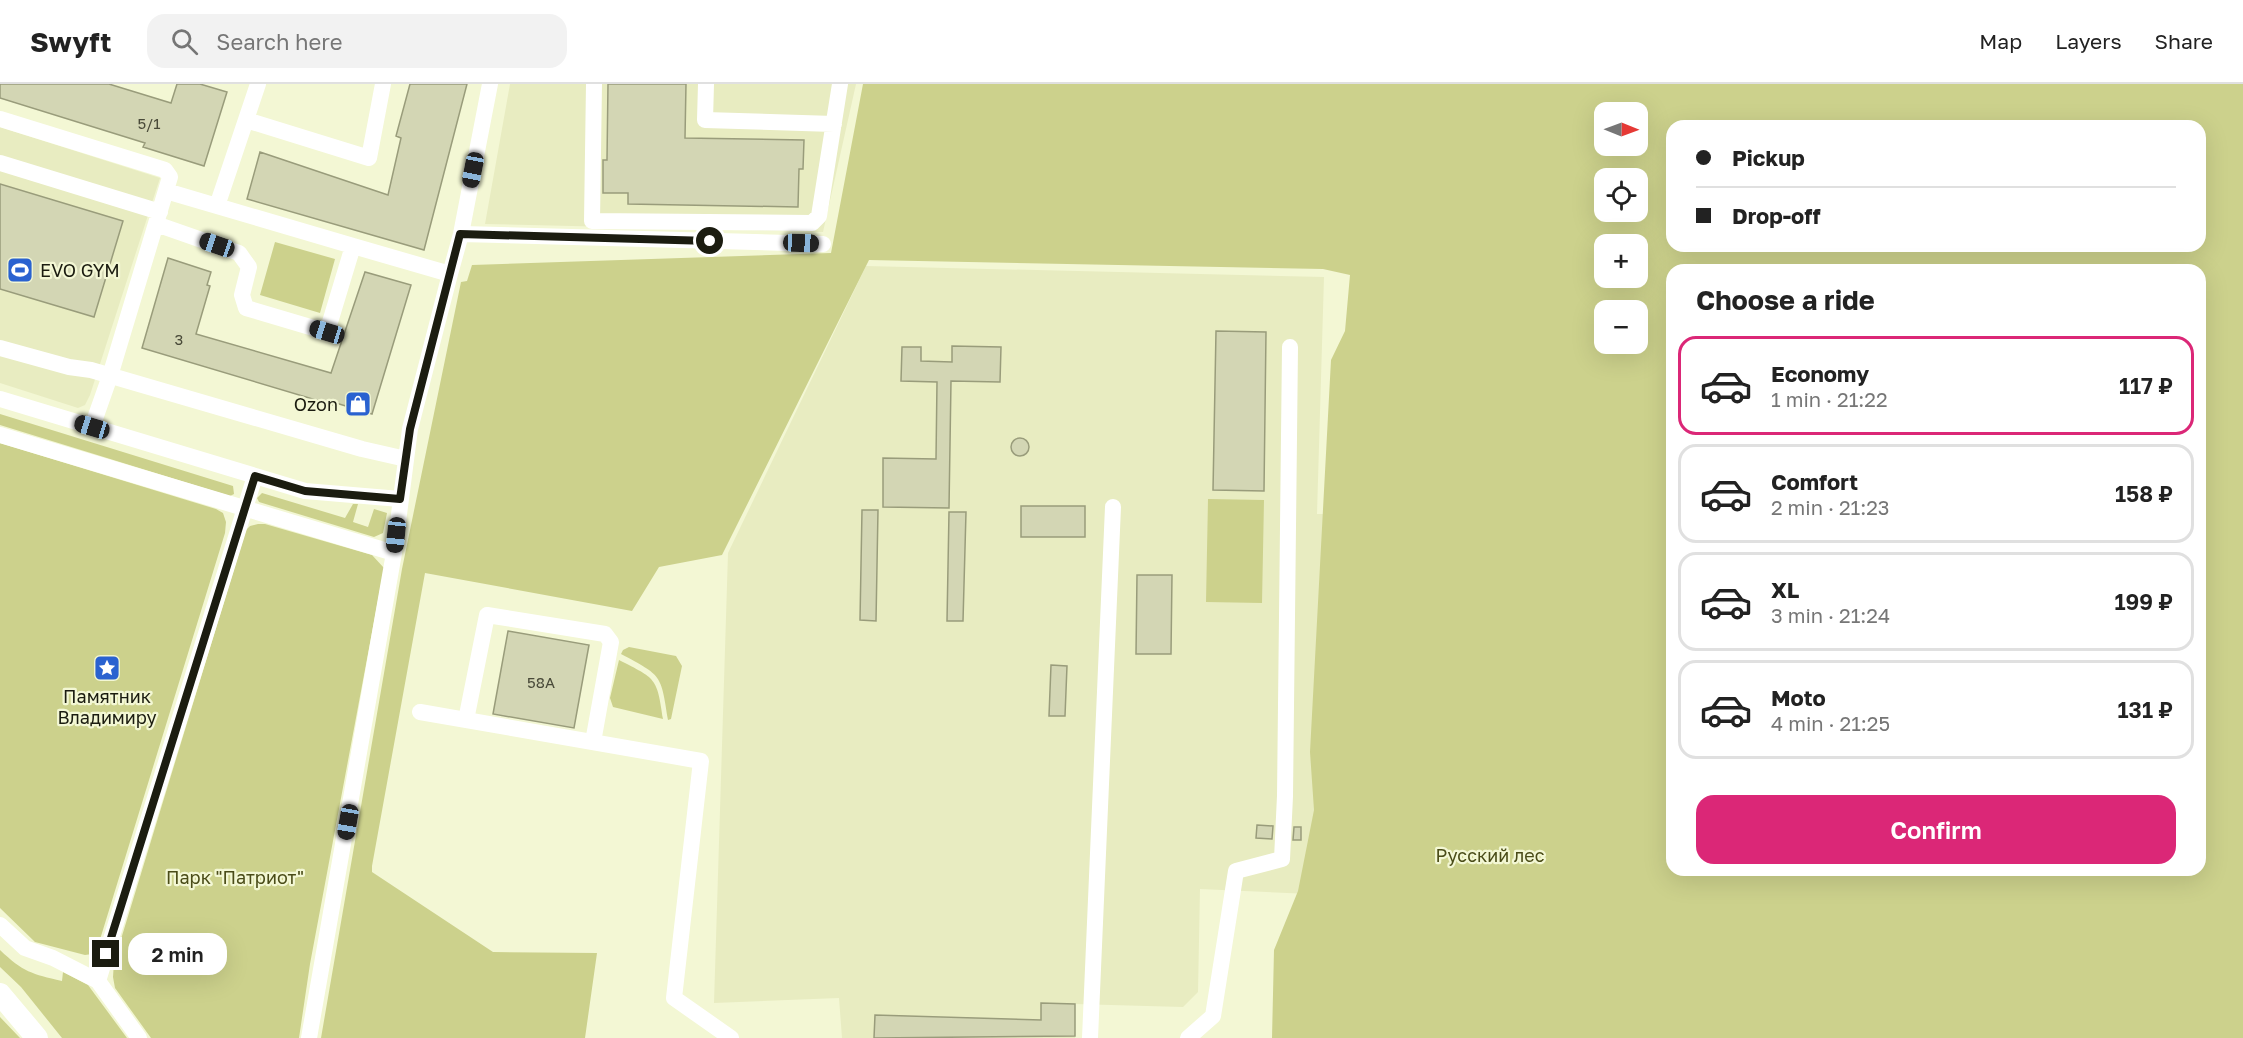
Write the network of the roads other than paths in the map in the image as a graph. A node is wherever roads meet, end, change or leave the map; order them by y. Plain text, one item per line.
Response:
1 (258, 84) edge
2 (383, 84) edge
3 (490, 84) edge
4 (594, 84) edge
5 (706, 84) edge
6 (840, 84) edge
7 (0, 119) edge
8 (246, 120) junction
9 (834, 124) junction
10 (0, 163) edge
11 (166, 192) junction
12 (217, 206) junction
13 (158, 218) junction
14 (460, 234) junction
15 (823, 244) dead end
16 (353, 246) junction
17 (450, 274) junction
18 (1290, 347) dead end
19 (0, 348) edge
20 (110, 376) junction
21 (0, 399) edge
22 (92, 427) junction
23 (0, 435) edge
24 (406, 459) junction
25 (255, 476) junction
26 (400, 499) junction
27 (1113, 507) dead end
28 (245, 510) junction
29 (394, 553) junction
30 (420, 712) dead end
31 (466, 720) junction
32 (593, 742) junction
33 (0, 925) edge
34 (98, 981) junction
35 (0, 994) edge
36 (37, 1038) edge
37 (139, 1038) edge
38 (309, 1038) edge
39 (731, 1038) edge
40 (1090, 1038) edge
41 (1188, 1038) edge

1 - 8 street
2 - 8 street
3 - 14 street
4 - 9 street
5 - 9 street
6 - 9 street
7 - 11 street
8 - 12 street
10 - 13 street
11 - 12 street
11 - 13 street
12 - 16 street
13 - 16 street
13 - 20 street
14 - 15 street
14 - 17 street
16 - 17 street
17 - 24 street
18 - 41 street
19 - 20 street
20 - 22 street
20 - 24 street
21 - 22 street
22 - 25 street
23 - 28 street
24 - 26 street
25 - 26 street
25 - 28 street
26 - 29 street
27 - 40 street
28 - 29 street
28 - 34 street
29 - 38 street
30 - 31 street
31 - 32 street
31 - 32 street
32 - 39 street
33 - 34 street
34 - 37 street
35 - 36 main road

